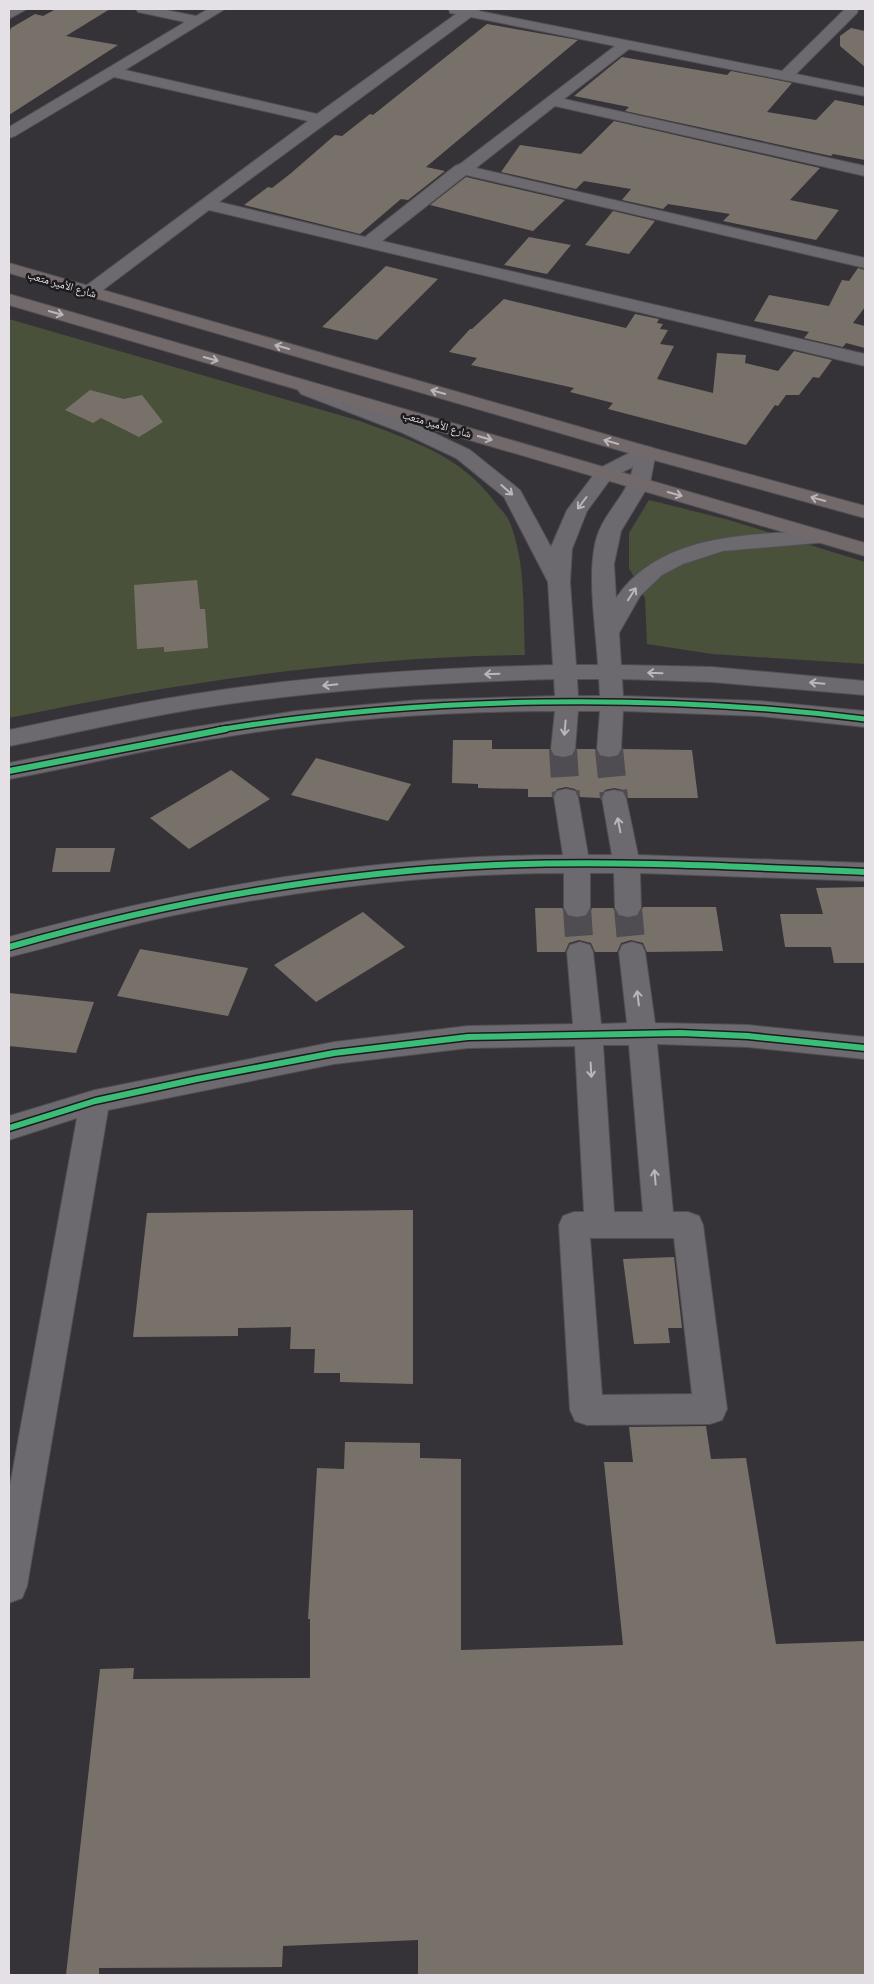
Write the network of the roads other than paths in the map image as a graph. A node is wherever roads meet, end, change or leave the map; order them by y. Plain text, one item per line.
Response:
1 (20, 9) edge
2 (143, 9) edge
3 (218, 9) edge
4 (447, 9) edge
5 (855, 10) edge
6 (470, 11) edge
7 (9, 15) edge
8 (198, 21) junction
9 (624, 46) junction
10 (114, 72) junction
11 (784, 77) junction
12 (865, 92) edge
13 (551, 101) junction
14 (320, 119) junction
15 (9, 132) edge
16 (461, 169) junction
17 (865, 171) edge
18 (204, 204) junction
19 (369, 242) junction
20 (865, 263) edge
21 (9, 268) edge
22 (89, 292) junction
23 (9, 299) edge
24 (865, 360) edge
25 (276, 378) junction
26 (646, 452) junction
27 (605, 473) junction
28 (640, 484) junction
29 (865, 512) edge
30 (820, 537) junction
31 (551, 549) junction
32 (865, 550) edge
33 (606, 636) junction
34 (565, 673) junction
35 (609, 673) junction
36 (865, 688) edge
37 (567, 703) junction
38 (612, 703) junction
39 (865, 718) edge
40 (9, 738) edge
41 (563, 749) tunnel mouth
42 (610, 749) tunnel mouth
43 (9, 771) edge
44 (566, 797) tunnel mouth
45 (614, 798) tunnel mouth
46 (577, 864) junction
47 (627, 864) junction
48 (865, 872) edge
49 (577, 908) tunnel mouth
50 (628, 908) tunnel mouth
51 (9, 947) edge
52 (580, 952) tunnel mouth
53 (632, 952) tunnel mouth
54 (642, 1033) junction
55 (588, 1034) junction
56 (865, 1048) edge
57 (95, 1101) junction
58 (9, 1128) edge
59 (600, 1225) junction
60 (659, 1225) junction
61 (9, 1586) edge

1 - 7 street
2 - 8 street
3 - 8 street
4 - 6 street
5 - 11 street
6 - 9 street
6 - 14 street
8 - 10 street
9 - 11 street
9 - 13 street
10 - 14 street
10 - 15 street
11 - 12 street
13 - 16 street
13 - 17 street
14 - 18 street
16 - 19 street
16 - 20 street
18 - 19 street
18 - 22 street
19 - 24 street
21 - 22 main road, شارع الأمير متعب
26 -> 22 main road, شارع الأمير متعب
23 -> 25 main road, شارع الأمير متعب
25 -> 27 main road, شارع الأمير متعب
25 -> 31 street
26 - 27 street
26 - 28 street
29 -> 26 main road, شارع الأمير متعب
27 - 28 main road, شارع الأمير متعب
27 -> 31 street
28 -> 30 main road, شارع الأمير متعب
28 - 33 street
30 - 32 main road, شارع الأمير متعب
33 -> 30 street
31 - 34 street
33 - 35 street
34 - 35 street
34 - 37 street
34 -> 40 street
36 -> 35 street
35 - 38 street
37 - 38 street
37 -> 41 street
37 - 43 street
38 - 39 street
38 - 42 street
44 - 46 street
47 -> 45 street
46 - 47 street
46 - 49 street
46 - 51 street
47 - 48 street
47 - 50 street
52 - 55 street
54 -> 53 street
54 - 55 street
54 - 56 street
60 -> 54 street
55 - 57 street
55 -> 59 street
57 - 58 street
57 - 61 street
59 - 60 street
59 - 60 street

